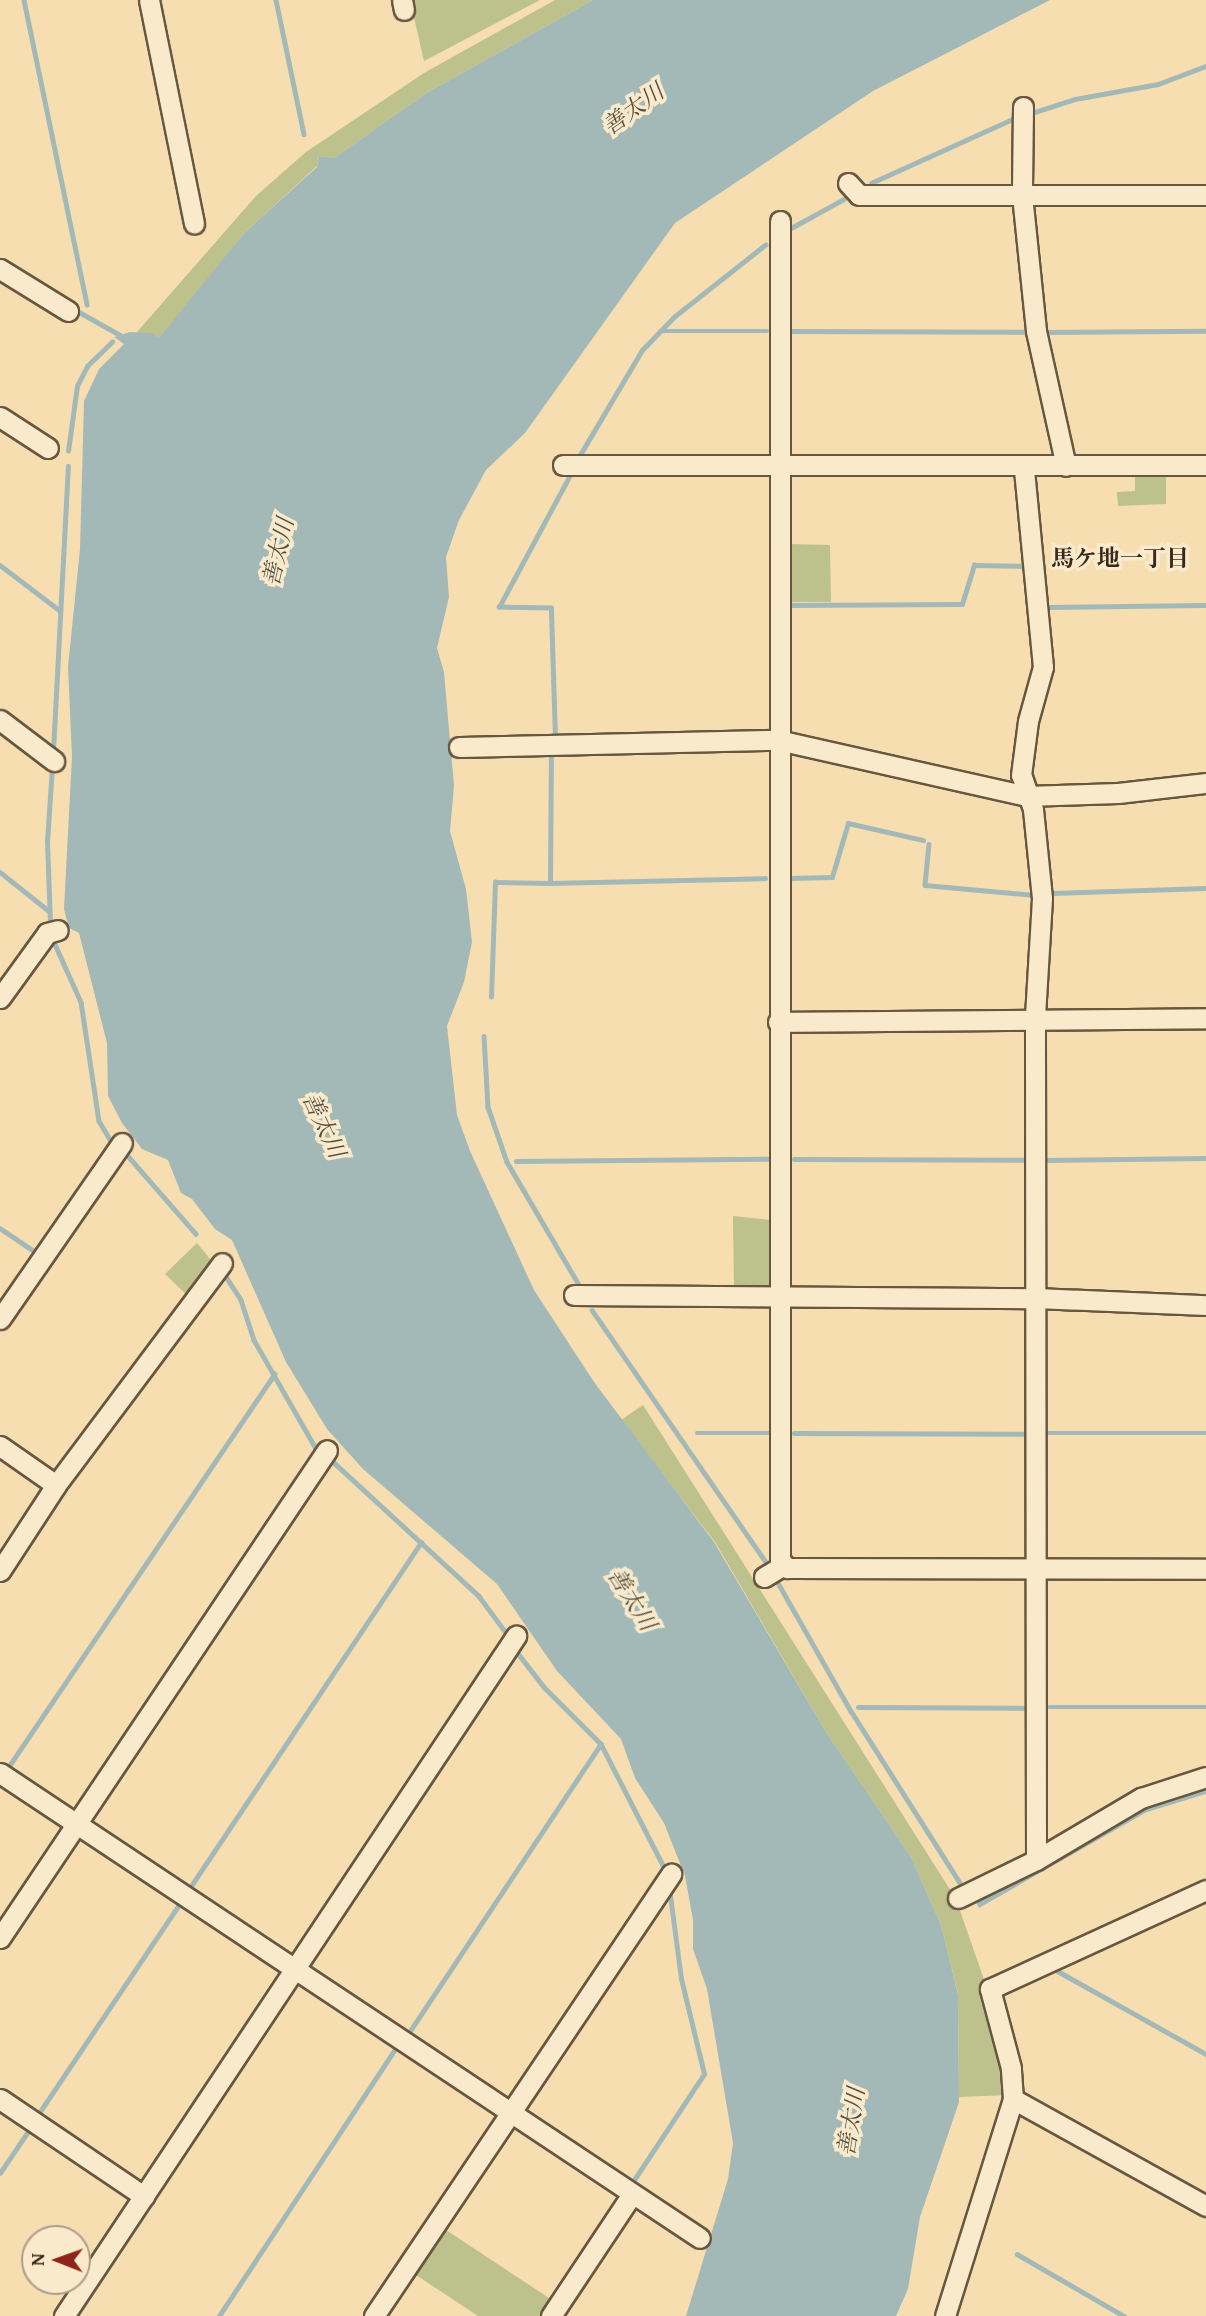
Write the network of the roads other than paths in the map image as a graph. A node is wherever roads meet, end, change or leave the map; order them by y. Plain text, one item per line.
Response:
1 (149, 0) edge
2 (1023, 107) dead end
3 (848, 183) dead end
4 (1022, 195) junction
5 (1206, 195) edge
6 (780, 221) dead end
7 (194, 224) dead end
8 (0, 269) edge
9 (68, 310) dead end
10 (0, 418) edge
11 (48, 448) dead end
12 (563, 465) dead end
13 (1206, 465) edge
14 (1066, 466) junction
15 (779, 467) junction
16 (1024, 468) junction
17 (0, 720) edge
18 (778, 740) junction
19 (459, 747) dead end
20 (54, 761) dead end
21 (1206, 783) edge
22 (1026, 796) junction
23 (58, 930) dead end
24 (0, 998) edge
25 (1035, 1016) junction
26 (1206, 1018) edge
27 (778, 1022) junction
28 (122, 1143) dead end
29 (222, 1263) dead end
30 (574, 1295) dead end
31 (780, 1297) junction
32 (1036, 1298) junction
33 (1206, 1305) edge
34 (0, 1318) edge
35 (0, 1446) edge
36 (327, 1450) dead end
37 (56, 1485) junction
38 (784, 1564) junction
39 (1206, 1569) edge
40 (1037, 1570) junction
41 (0, 1571) edge
42 (764, 1577) dead end
43 (516, 1636) dead end
44 (0, 1773) edge
45 (1206, 1777) edge
46 (76, 1824) junction
47 (1036, 1860) junction
48 (671, 1874) dead end
49 (1206, 1891) edge
50 (957, 1898) dead end
51 (0, 1938) edge
52 (293, 1968) junction
53 (0, 2099) edge
54 (1013, 2099) junction
55 (509, 2113) junction
56 (632, 2194) junction
57 (144, 2196) junction
58 (1206, 2206) edge
59 (700, 2238) dead end
60 (64, 2316) edge
61 (374, 2316) edge
62 (551, 2316) edge
63 (945, 2316) edge

1 - 7 street
2 - 4 street
3 - 4 street
4 - 5 street
4 - 14 street
6 - 15 street
8 - 9 street
10 - 11 street
12 - 15 street
13 - 14 street
14 - 16 street
15 - 16 street
15 - 18 street
16 - 22 street
17 - 20 street
18 - 19 street
18 - 22 street
18 - 27 street
21 - 22 street
22 - 25 street
23 - 24 street
25 - 26 street
25 - 27 street
25 - 32 street
27 - 31 street
28 - 34 street
29 - 37 street
30 - 31 street
31 - 32 street
31 - 38 street
32 - 33 street
32 - 40 street
35 - 37 street
36 - 46 street
37 - 41 street
38 - 40 street
38 - 42 street
39 - 40 street
40 - 47 street
43 - 52 street
44 - 46 street
45 - 47 street
46 - 51 street
46 - 52 street
47 - 50 street
48 - 55 street
49 - 54 street
52 - 55 street
52 - 57 street
53 - 57 street
54 - 58 street
54 - 63 street
55 - 56 street
55 - 61 street
56 - 59 street
56 - 62 street
57 - 60 street

